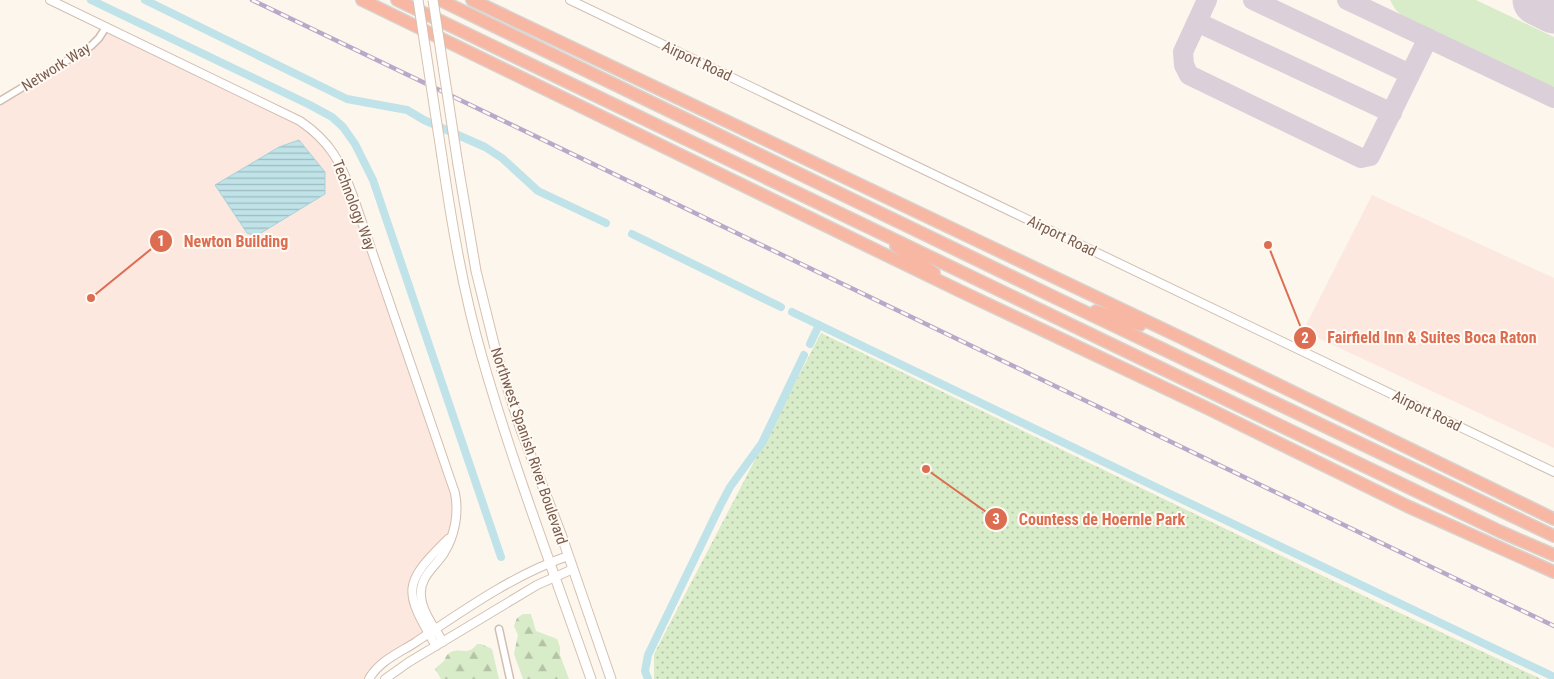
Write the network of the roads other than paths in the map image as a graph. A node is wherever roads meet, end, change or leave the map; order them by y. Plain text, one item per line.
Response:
1 (50, 0) edge
2 (362, 0) edge
3 (397, 0) edge
4 (418, 0) edge
5 (433, 0) edge
6 (440, 0) edge
7 (472, 0) edge
8 (570, 0) edge
9 (106, 27) junction
10 (0, 101) edge
11 (871, 227) junction
12 (960, 291) junction
13 (1056, 298) junction
14 (1182, 338) junction
15 (1554, 472) edge
16 (1554, 519) edge
17 (1554, 536) edge
18 (1554, 555) edge
19 (568, 556) junction
20 (550, 562) junction
21 (573, 568) junction
22 (1554, 572) edge
23 (555, 576) junction
24 (499, 629) dead end
25 (432, 630) junction
26 (439, 644) junction
27 (368, 679) edge
28 (385, 679) edge
29 (510, 679) edge
30 (591, 679) edge
31 (611, 679) edge

1 - 9 street, Technology Way
2 - 12 highway
3 - 11 highway
4 - 20 main road, Northwest Spanish River Boulevard, bridge
5 - 19 main road, Northwest Spanish River Boulevard, bridge
6 - 13 highway
7 - 14 highway
8 - 15 street, Airport Road
9 - 10 street, Network Way
9 - 25 street, Technology Way
11 - 12 highway
11 - 18 highway
12 - 22 highway
13 - 14 highway
13 - 17 highway
14 - 16 highway
19 - 20 street
19 - 21 main road, Northwest Spanish River Boulevard
20 - 23 main road, Northwest Spanish River Boulevard
20 - 25 street
21 - 23 street
21 - 31 main road, Northwest Spanish River Boulevard
23 - 26 street
23 - 30 main road, Northwest Spanish River Boulevard
24 - 29 street
25 - 26 street, Technology Way
25 - 27 street
26 - 28 street

